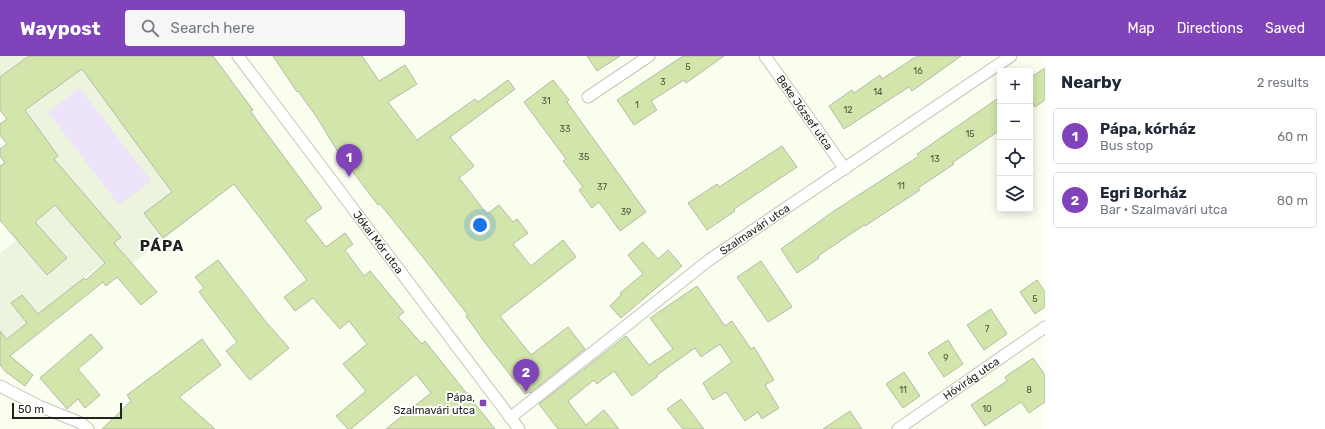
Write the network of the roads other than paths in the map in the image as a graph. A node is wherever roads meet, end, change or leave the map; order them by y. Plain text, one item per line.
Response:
1 (238, 56) edge
2 (649, 56) edge
3 (765, 56) edge
4 (1011, 56) edge
5 (588, 96) dead end
6 (845, 169) junction
7 (1045, 327) edge
8 (0, 386) edge
9 (510, 418) junction
10 (88, 429) edge
11 (519, 429) edge
12 (898, 429) edge

1 - 9 street, Jókai Mór utca
2 - 5 street
3 - 6 street, Beke József utca
4 - 6 street, Szalmavári utca
6 - 9 street, Szalmavári utca
7 - 12 street, Hóvirág utca
8 - 10 street
9 - 11 street, Jókai Mór utca

